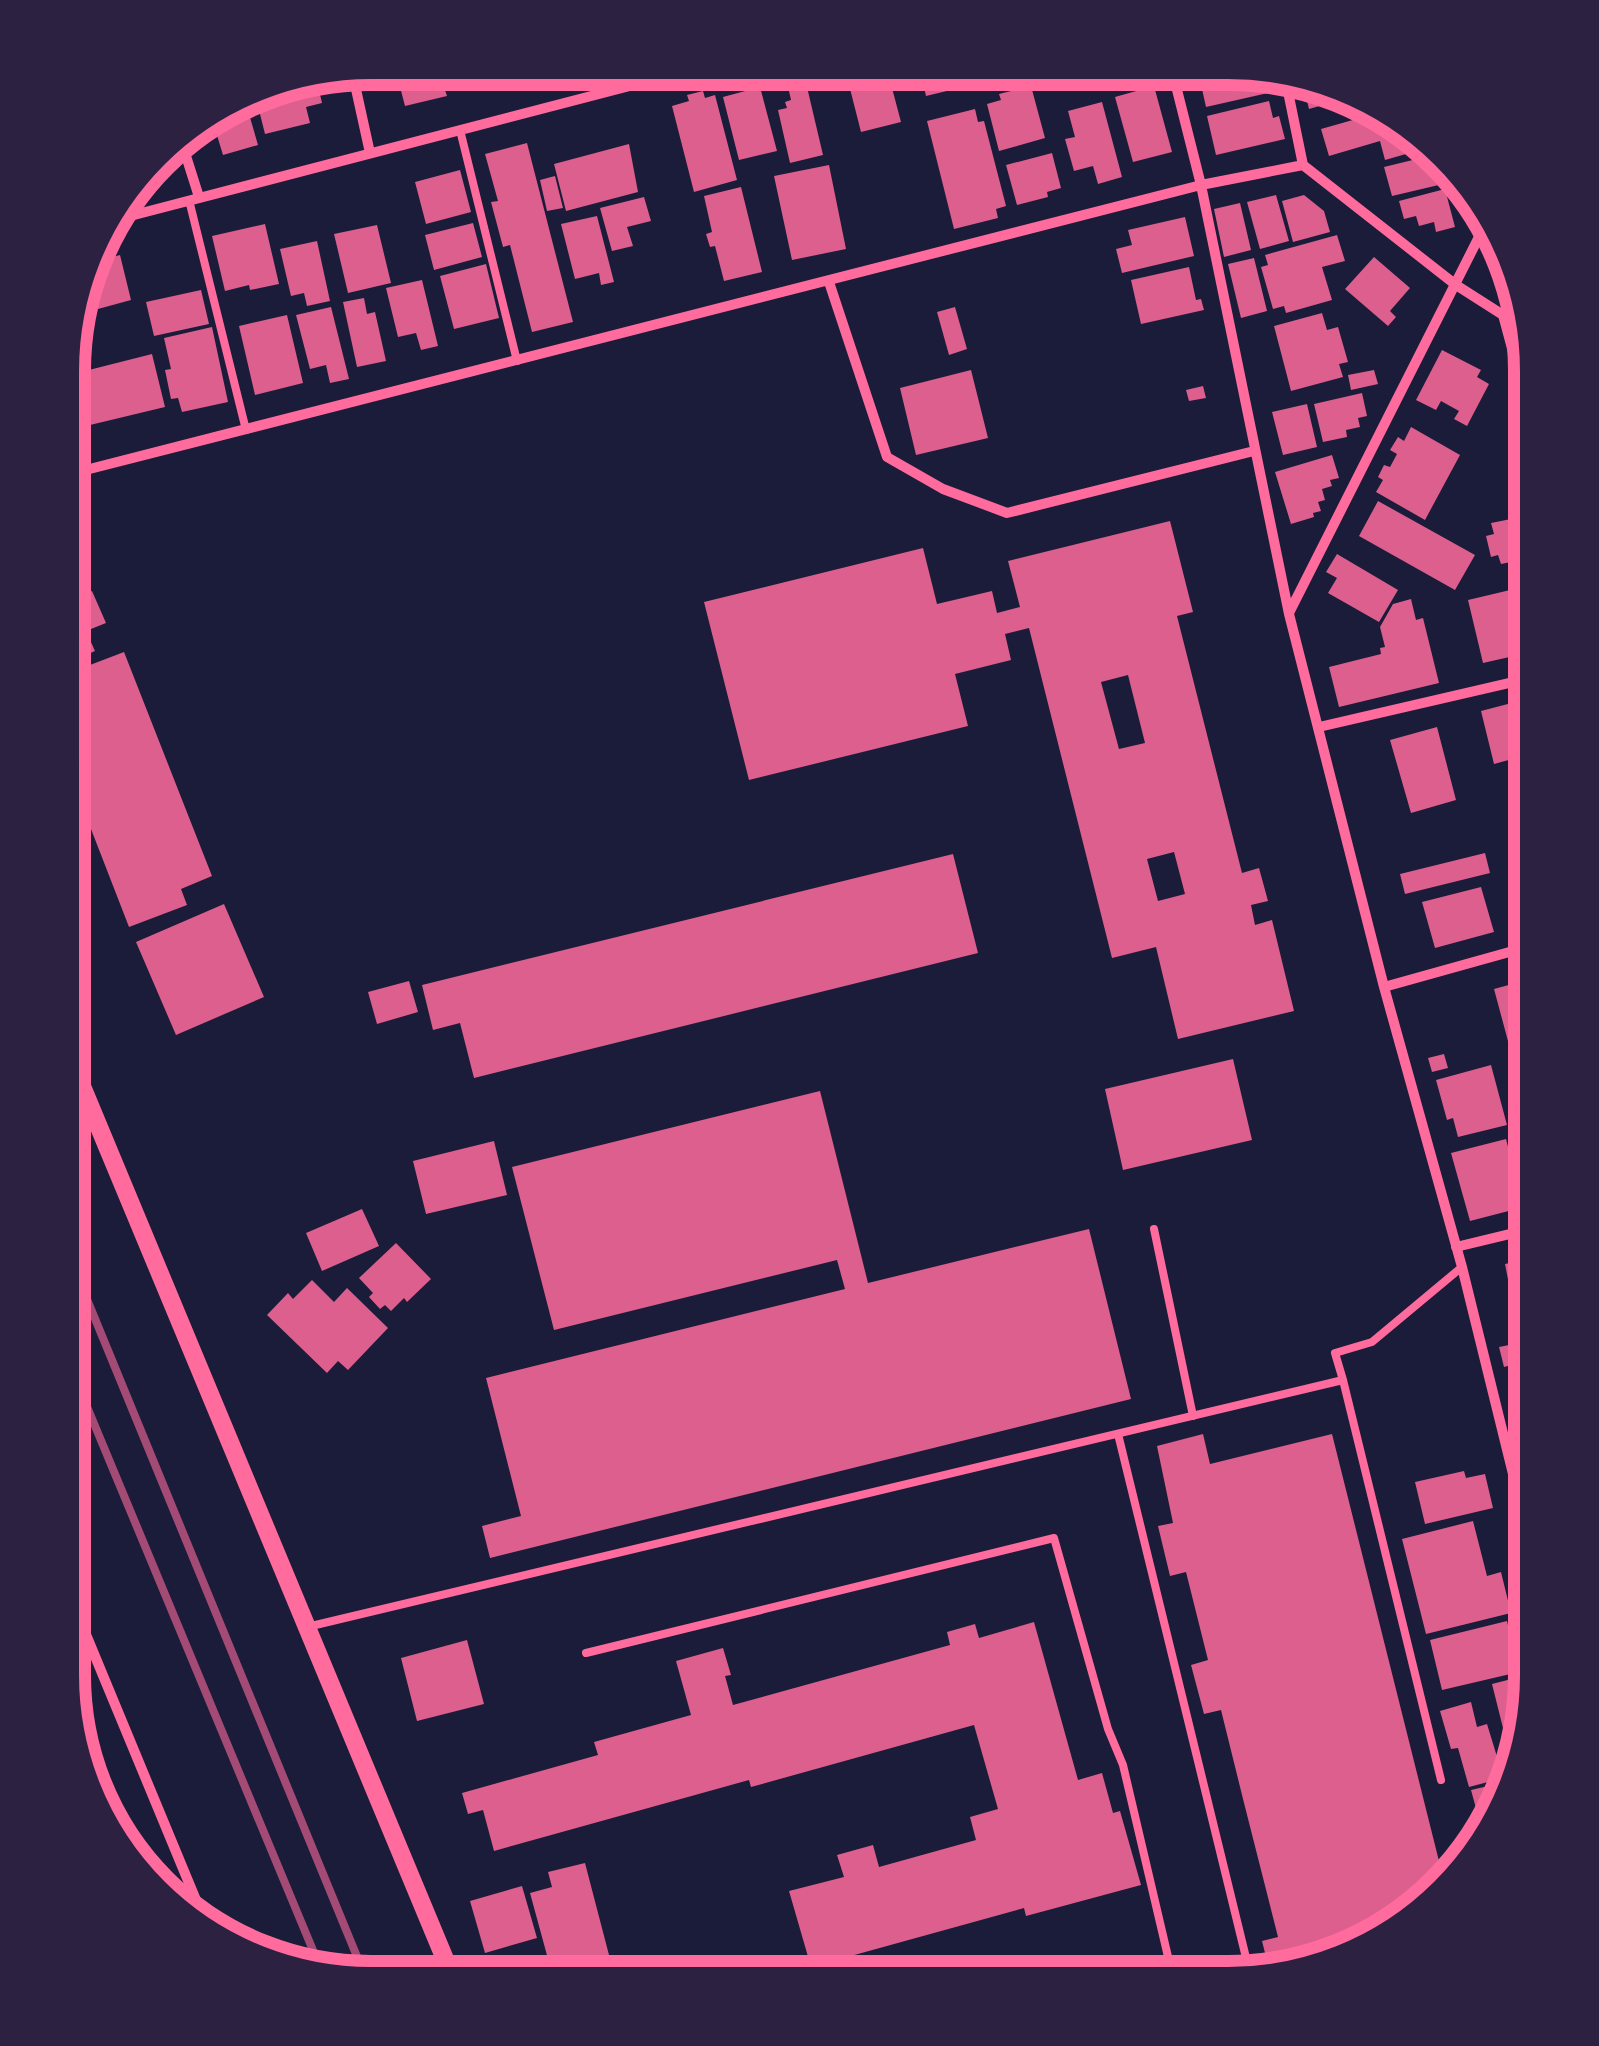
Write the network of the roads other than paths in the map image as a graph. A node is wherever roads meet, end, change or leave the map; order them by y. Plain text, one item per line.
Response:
1 (633, 85) edge
2 (1176, 85) edge
3 (355, 86) edge
4 (1288, 92) edge
5 (460, 130) junction
6 (370, 153) junction
7 (184, 154) edge
8 (1304, 164) junction
9 (1201, 185) junction
10 (194, 198) junction
11 (131, 215) edge
12 (1480, 236) edge
13 (830, 282) junction
14 (1456, 285) junction
15 (1513, 350) edge
16 (517, 361) junction
17 (246, 430) junction
18 (1254, 450) junction
19 (85, 470) edge
20 (1288, 614) junction
21 (1514, 682) edge
22 (1319, 726) junction
23 (1514, 951) edge
24 (1384, 987) junction
25 (85, 1094) edge
26 (91, 1109) junction
27 (85, 1110) edge
28 (1154, 1229) dead end
29 (1513, 1233) edge
30 (1456, 1247) junction
31 (1462, 1267) junction
32 (1343, 1380) junction
33 (1193, 1416) junction
34 (1118, 1434) junction
35 (1513, 1478) edge
36 (307, 1626) junction
37 (85, 1632) edge
38 (586, 1653) dead end
39 (1441, 1780) dead end
40 (196, 1901) edge
41 (445, 1960) edge
42 (1169, 1960) edge
43 (1247, 1960) edge

1 - 5 street
2 - 9 street
3 - 6 street
4 - 8 street
5 - 6 street
5 - 16 lane
6 - 10 street
7 - 10 street
8 - 9 street
8 - 14 street
9 - 13 street
9 - 18 street
10 - 11 street
10 - 17 lane
12 - 14 street
13 - 16 street
13 - 18 street
14 - 15 street
14 - 20 street
16 - 17 street
17 - 19 street
18 - 20 street
20 - 22 street
21 - 22 street
22 - 24 street
23 - 24 street
24 - 30 street
25 - 26 street
26 - 27 street
26 - 36 street
28 - 33 lane
29 - 30 street
30 - 31 street
31 - 32 lane
31 - 35 street
32 - 33 lane
32 - 39 lane
33 - 34 lane
34 - 36 lane
34 - 43 lane
36 - 41 street
37 - 40 street
38 - 42 lane

